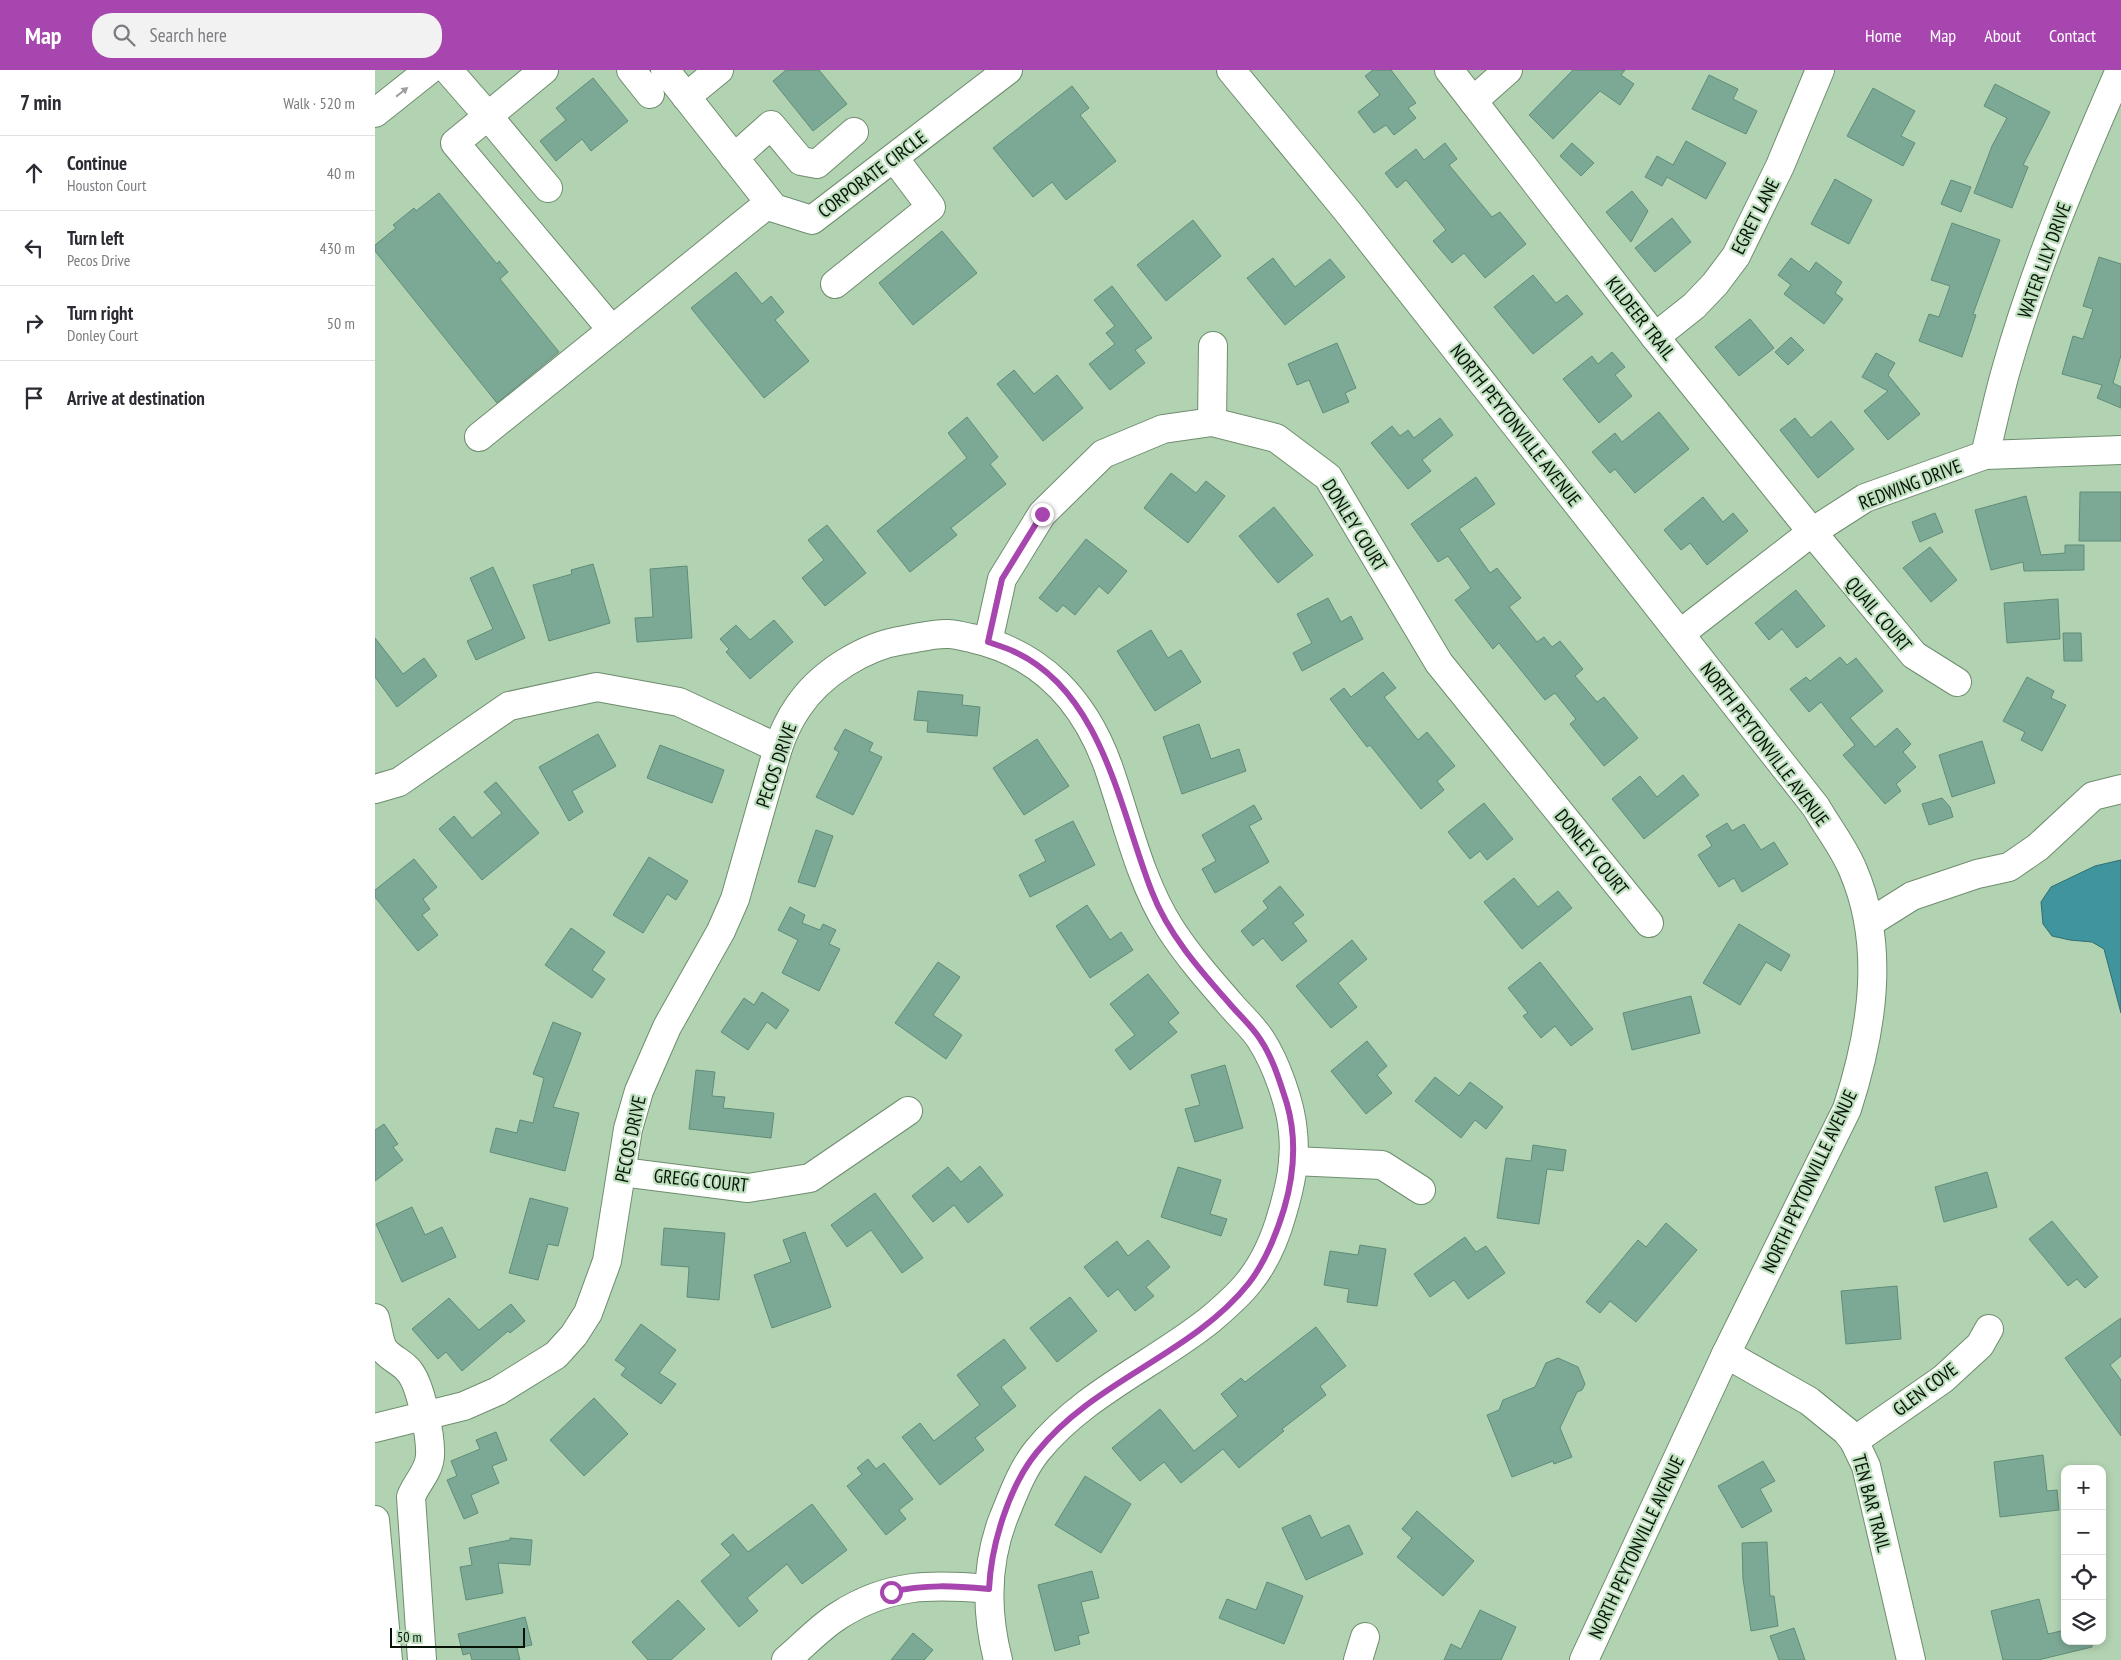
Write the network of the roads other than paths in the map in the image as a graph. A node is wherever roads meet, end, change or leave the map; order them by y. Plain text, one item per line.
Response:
1 (429, 70) edge
2 (448, 70) edge
3 (544, 70) edge
4 (631, 70) edge
5 (665, 70) edge
6 (719, 70) edge
7 (1008, 70) edge
8 (1231, 70) edge
9 (1449, 70) edge
10 (1508, 70) edge
11 (1820, 70) edge
12 (2120, 70) edge
13 (650, 94) dead end
14 (686, 97) junction
15 (1473, 101) junction
16 (375, 113) edge
17 (488, 116) junction
18 (854, 132) dead end
19 (734, 158) junction
20 (894, 158) junction
21 (548, 188) dead end
22 (769, 203) junction
23 (835, 284) dead end
24 (612, 330) junction
25 (1655, 337) junction
26 (1213, 346) dead end
27 (1211, 422) junction
28 (479, 437) dead end
29 (2121, 450) edge
30 (1985, 455) junction
31 (1812, 532) junction
32 (1681, 633) junction
33 (988, 642) junction
34 (1957, 682) dead end
35 (778, 748) junction
36 (2121, 789) edge
37 (375, 790) edge
38 (1649, 923) dead end
39 (1869, 923) junction
40 (908, 1111) dead end
41 (1293, 1161) junction
42 (622, 1172) junction
43 (1421, 1190) dead end
44 (375, 1318) edge
45 (1989, 1329) dead end
46 (1726, 1354) junction
47 (425, 1416) junction
48 (375, 1428) edge
49 (1854, 1441) junction
50 (375, 1520) edge
51 (989, 1589) junction
52 (388, 1660) edge
53 (422, 1660) edge
54 (786, 1660) edge
55 (998, 1660) edge
56 (1584, 1660) edge
57 (1911, 1660) edge

16 -> 1 street
2 - 17 street
3 - 17 street
4 - 13 street
5 - 14 street, CORPORATE CIRCLE
6 - 14 street
7 - 20 street, CORPORATE CIRCLE
8 - 32 street, NORTH PEYTONVILLE AVENUE
9 - 15 street, KILDEER TRAIL
10 - 15 street
11 - 25 street, EGRET LANE
12 - 30 street, WATER LILY DRIVE
14 - 19 street, CORPORATE CIRCLE
15 - 25 street, KILDEER TRAIL
17 - 21 street
17 - 24 street
18 - 19 street
19 - 22 street, CORPORATE CIRCLE
20 - 22 street, CORPORATE CIRCLE
20 - 23 street
22 - 24 street
24 - 28 street
25 - 31 street, KILDEER TRAIL
26 - 27 street
27 - 33 street, DONLEY COURT
27 - 38 street, DONLEY COURT
29 - 30 street, REDWING DRIVE
30 - 31 street, REDWING DRIVE
31 - 32 street, REDWING DRIVE
31 - 34 street, QUAIL COURT
32 - 39 street, NORTH PEYTONVILLE AVENUE
33 - 35 street, PECOS DRIVE
33 - 41 street, PECOS DRIVE
35 - 37 street
35 - 42 street, PECOS DRIVE
36 - 39 street
39 - 46 street, NORTH PEYTONVILLE AVENUE
40 - 42 street, GREGG COURT
41 - 43 street
41 - 51 street, PECOS DRIVE
42 - 47 street, PECOS DRIVE
44 - 47 street
45 - 49 street, GLEN COVE
46 - 49 street, TEN BAR TRAIL
46 - 56 street, NORTH PEYTONVILLE AVENUE
47 - 48 street, PECOS DRIVE
47 - 53 street
49 - 57 street, TEN BAR TRAIL
50 - 52 street
51 - 54 street
51 - 55 street, PECOS DRIVE

